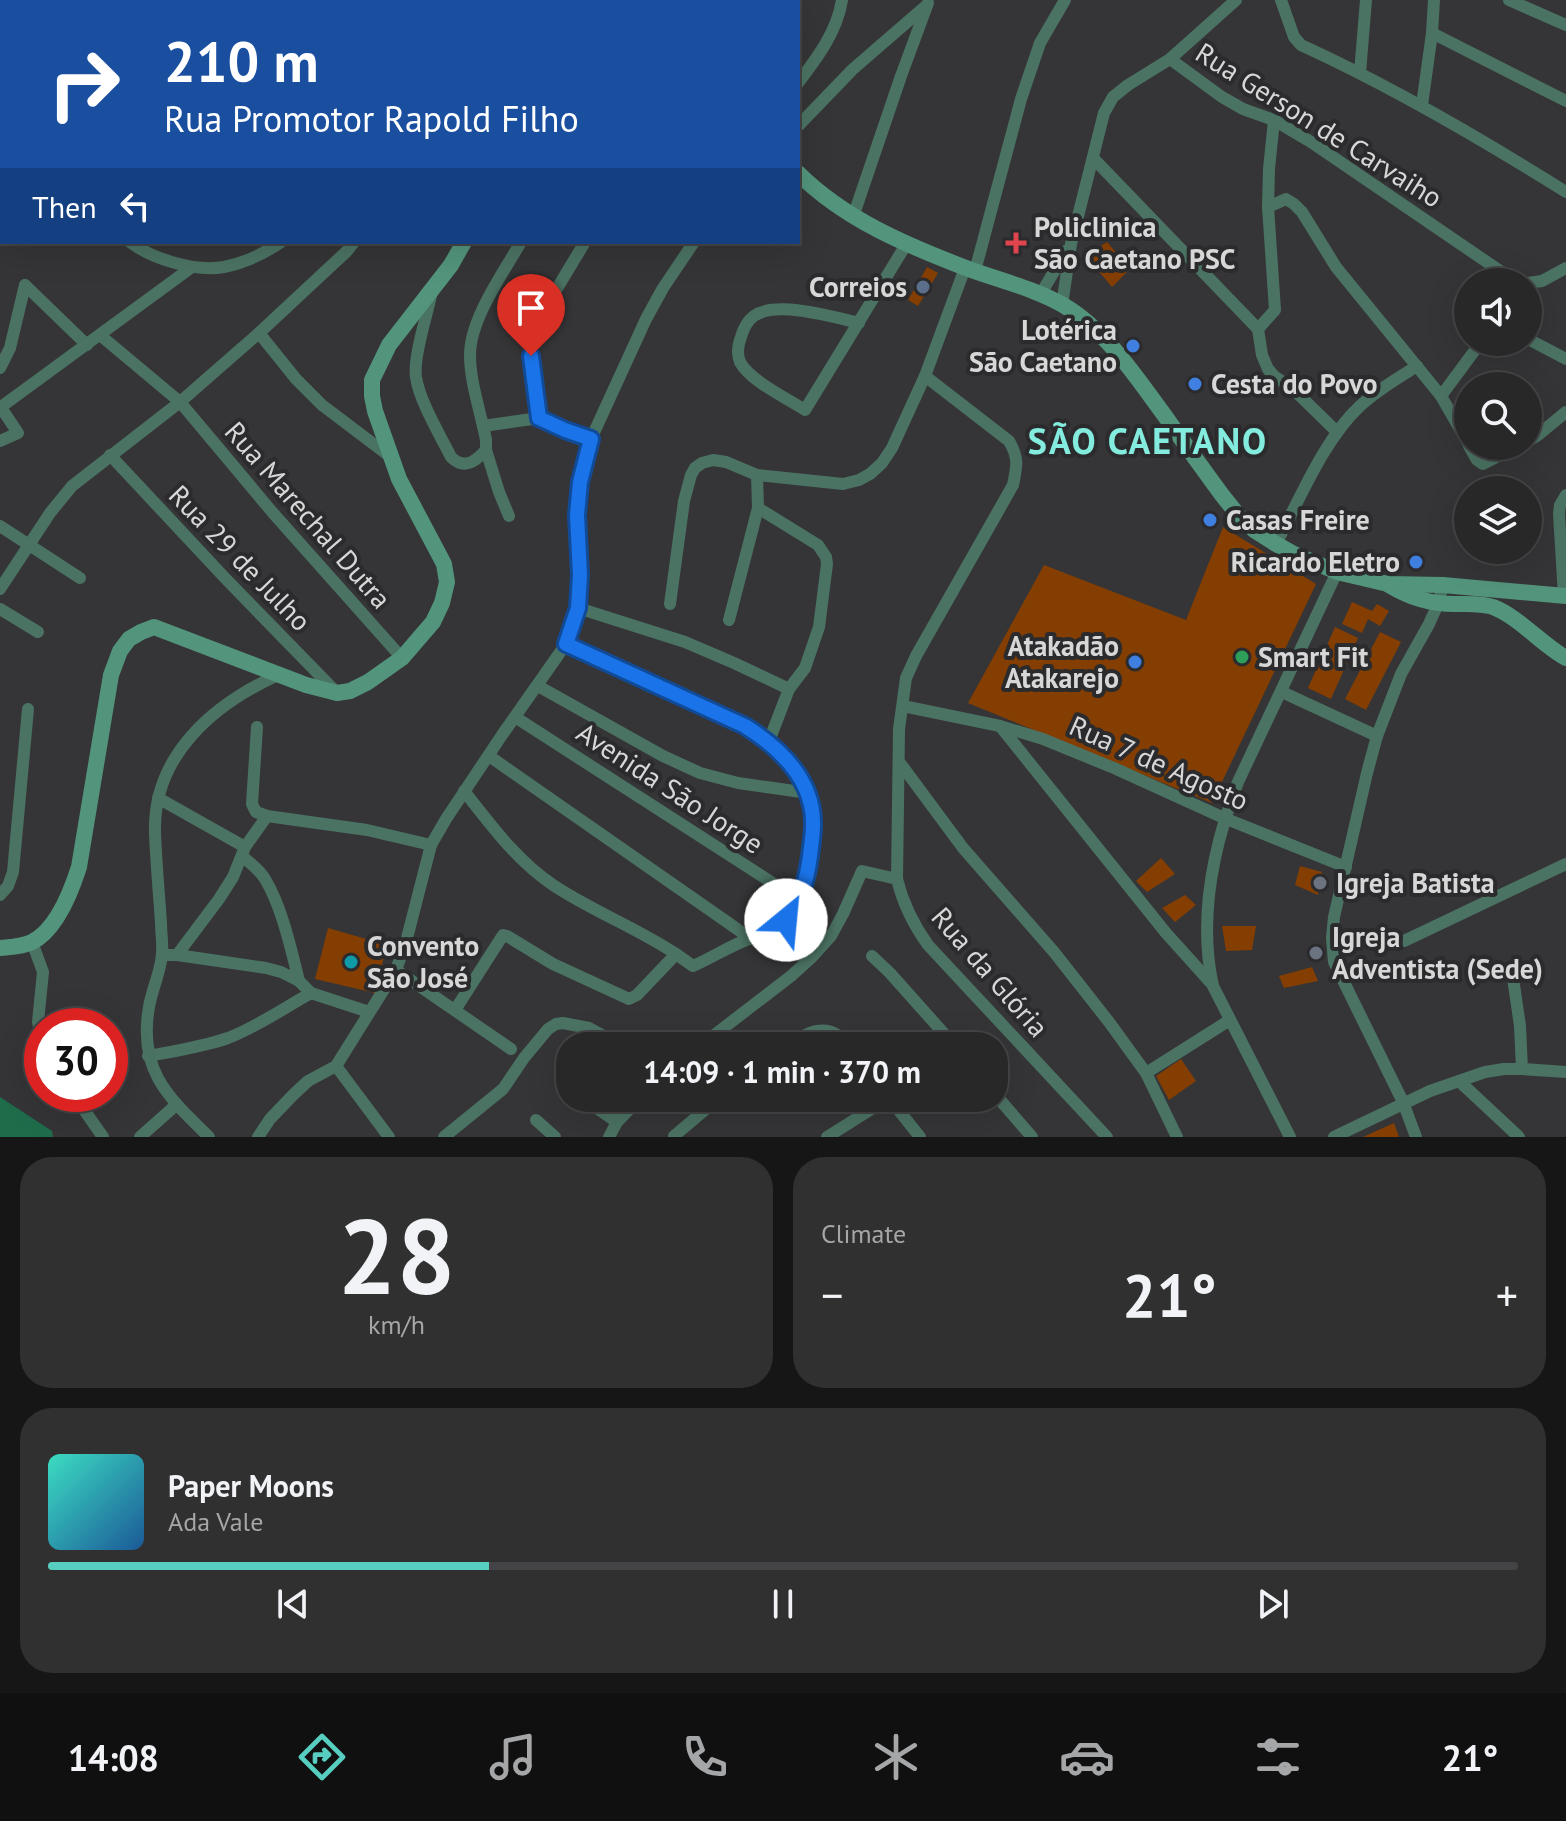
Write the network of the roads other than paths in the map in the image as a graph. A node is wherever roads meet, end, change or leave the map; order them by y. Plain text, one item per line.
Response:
1 (842, 0) edge
2 (1065, 0) edge
3 (1236, 0) edge
4 (1281, 0) edge
5 (1366, 0) edge
6 (1434, 0) edge
7 (1509, 0) edge
8 (929, 2) edge
9 (1566, 25) edge
10 (1432, 33) junction
11 (1170, 59) junction
12 (1360, 73) junction
13 (800, 80) edge
14 (1566, 101) edge
15 (1422, 105) junction
16 (1274, 120) junction
17 (800, 124) edge
18 (1093, 158) junction
19 (801, 178) edge
20 (1566, 192) edge
21 (1268, 207) junction
22 (853, 217) junction
23 (907, 243) junction
24 (134, 244) edge
25 (278, 244) edge
26 (352, 244) edge
27 (463, 244) edge
28 (520, 244) edge
29 (584, 244) edge
30 (693, 244) edge
31 (1071, 244) junction
32 (192, 267) junction
33 (1496, 268) edge
34 (1566, 268) edge
35 (970, 270) junction
36 (1542, 281) edge
37 (432, 291) junction
38 (1040, 295) junction
39 (1062, 305) junction
40 (859, 323) junction
41 (1258, 329) junction
42 (259, 333) junction
43 (100, 335) junction
44 (87, 345) junction
45 (1542, 346) edge
46 (1471, 356) edge
47 (1566, 359) edge
48 (1417, 366) junction
49 (0, 368) edge
50 (925, 376) junction
51 (1441, 396) junction
52 (180, 402) junction
53 (0, 407) edge
54 (1566, 412) edge
55 (539, 418) junction
56 (1454, 419) edge
57 (483, 426) junction
58 (1337, 432) junction
59 (1542, 432) edge
60 (591, 439) junction
61 (0, 441) edge
62 (486, 450) junction
63 (110, 455) junction
64 (392, 458) junction
65 (757, 475) junction
66 (1566, 495) edge
67 (758, 508) junction
68 (509, 516) dead end
69 (0, 526) edge
70 (1276, 544) junction
71 (28, 546) junction
72 (1337, 572) junction
73 (80, 578) dead end
74 (1388, 584) junction
75 (1443, 585) junction
76 (0, 589) edge
77 (1541, 595) junction
78 (1565, 596) edge
79 (670, 604) dead end
80 (1438, 604) junction
81 (578, 608) junction
82 (0, 609) edge
83 (729, 620) dead end
84 (38, 632) dead end
85 (1533, 635) junction
86 (566, 644) junction
87 (402, 658) junction
88 (1566, 658) edge
89 (278, 675) junction
90 (538, 686) junction
91 (789, 689) junction
92 (1282, 692) junction
93 (337, 693) junction
94 (903, 706) junction
95 (28, 709) dead end
96 (515, 717) junction
97 (1000, 726) junction
98 (257, 727) dead end
99 (1377, 736) junction
100 (769, 741) junction
101 (489, 756) junction
102 (900, 763) junction
103 (464, 791) junction
104 (808, 793) junction
105 (158, 798) junction
106 (267, 816) junction
107 (1224, 818) junction
108 (431, 845) junction
109 (243, 852) junction
110 (1566, 864) edge
111 (1346, 867) junction
112 (897, 879) junction
113 (0, 895) edge
114 (799, 900) junction
115 (750, 938) junction
116 (1404, 941) dead end
117 (32, 942) junction
118 (0, 948) edge
119 (676, 954) junction
120 (162, 955) junction
121 (177, 955) junction
122 (872, 956) dead end
123 (396, 970) junction
124 (1513, 978) dead end
125 (299, 981) junction
126 (1213, 986) junction
127 (311, 993) junction
128 (39, 1008) edge
129 (455, 1010) junction
130 (369, 1012) junction
131 (1230, 1020) junction
132 (596, 1032) edge
133 (718, 1032) edge
134 (811, 1032) edge
135 (833, 1032) edge
136 (943, 1032) edge
137 (511, 1049) dead end
138 (148, 1056) junction
139 (336, 1066) junction
140 (1522, 1069) junction
141 (1566, 1072) edge
142 (1146, 1073) junction
143 (1459, 1081) junction
144 (1403, 1102) junction
145 (176, 1105) junction
146 (1008, 1109) edge
147 (86, 1112) edge
148 (605, 1112) edge
149 (627, 1112) edge
150 (702, 1112) edge
151 (867, 1112) edge
152 (900, 1112) edge
153 (536, 1120) dead end
154 (617, 1122) junction
155 (1096, 1126) junction
156 (674, 1136) edge
157 (103, 1137) edge
158 (140, 1137) edge
159 (209, 1137) edge
160 (258, 1137) edge
161 (389, 1137) edge
162 (444, 1137) edge
163 (555, 1137) edge
164 (609, 1137) edge
165 (827, 1137) edge
166 (920, 1137) edge
167 (1032, 1137) edge
168 (1087, 1137) edge
169 (1107, 1137) edge
170 (1177, 1137) edge
171 (1290, 1137) edge
172 (1334, 1137) edge
173 (1416, 1137) edge
174 (1519, 1137) edge

1 - 13 street
2 - 35 street
3 - 11 street
4 - 12 street
5 - 12 street
6 - 10 street
7 - 9 street
8 - 17 street
8 - 22 street
10 - 14 street
10 - 15 street
11 - 16 street, Rua Gerson de Carvaiho
11 - 18 street
12 - 15 street
15 - 20 street
16 - 21 street
16 - 33 street, Rua Gerson de Carvaiho
18 - 31 street
18 - 41 street
19 - 22 main road
21 - 41 street
21 - 48 street
22 - 23 main road
23 - 35 main road
23 - 40 street
24 - 32 street
25 - 32 street
26 - 42 street
27 - 37 main road
28 - 57 street
29 - 55 street
30 - 60 street
31 - 38 street
31 - 39 street
32 - 43 street
34 - 36 street, Rua Gerson de Carvaiho
35 - 38 main road
35 - 50 street
37 - 62 street
37 - 64 main road
38 - 39 main road
39 - 70 main road
40 - 40 street
41 - 58 street
42 - 52 street
42 - 64 street
43 - 44 street
43 - 52 street, Rua Marechal Dutra
44 - 49 street
44 - 53 street
45 - 47 street
46 - 51 street
48 - 51 street
48 - 58 street
50 - 65 street
50 - 94 street, Rua da Glória
51 - 56 street
52 - 63 street
52 - 87 street, Rua Marechal Dutra
53 - 61 street
54 - 59 street
55 - 57 street
55 - 60 street
57 - 62 street
58 - 70 street
60 - 81 street
62 - 68 street
63 - 71 street
63 - 93 street, Rua 29 de Julho
64 - 87 main road
65 - 67 street
65 - 79 street
66 - 78 street
67 - 83 street
67 - 91 street
69 - 71 street
70 - 72 main road
71 - 73 street
71 - 76 street
72 - 74 main road
72 - 92 street
74 - 75 main road
74 - 80 main road
75 - 77 main road
75 - 80 street
77 - 78 main road
77 - 85 main road
80 - 85 main road
80 - 99 street
81 - 86 street
81 - 91 street
82 - 84 street
85 - 88 main road
86 - 90 street
86 - 100 street
87 - 93 main road
89 - 93 main road
89 - 105 street
89 - 117 main road
90 - 96 street
90 - 104 street
91 - 100 street
92 - 99 street
92 - 107 street
94 - 97 street, Rua 7 de Agosto
94 - 102 street, Rua da Glória
95 - 113 street
96 - 101 street
96 - 114 street, Avenida São Jorge
97 - 107 street, Rua 7 de Agosto
97 - 126 street
98 - 106 street
99 - 111 street
100 - 104 street
101 - 103 street
101 - 115 street
102 - 112 street, Rua da Glória
102 - 142 street
103 - 108 street
103 - 119 street
104 - 114 street
105 - 109 street
105 - 120 street
106 - 108 street
106 - 109 street
107 - 111 street, Rua 7 de Agosto
107 - 126 street
108 - 123 street
109 - 121 street
109 - 125 street
110 - 116 street
111 - 144 street
112 - 133 street
112 - 155 street, Rua da Glória
114 - 115 street
115 - 119 street
117 - 118 main road
117 - 128 street
119 - 129 street
120 - 121 street
120 - 138 street
121 - 125 street
122 - 136 street
123 - 129 street
123 - 130 street
124 - 140 street
125 - 127 street
126 - 131 street
127 - 130 street
127 - 138 street
129 - 137 street
130 - 139 street
131 - 142 street
131 - 171 street
132 - 162 street
134 - 135 street
138 - 145 street
139 - 160 street
139 - 161 street
140 - 141 street
140 - 143 street
142 - 170 street
143 - 144 street
143 - 174 street
144 - 172 street
144 - 173 street
145 - 158 street
145 - 159 street
146 - 167 street
147 - 157 street
148 - 154 street
149 - 154 street
150 - 156 street
151 - 165 street
152 - 166 street
153 - 163 street
154 - 164 street
155 - 168 street
155 - 169 street, Rua da Glória

